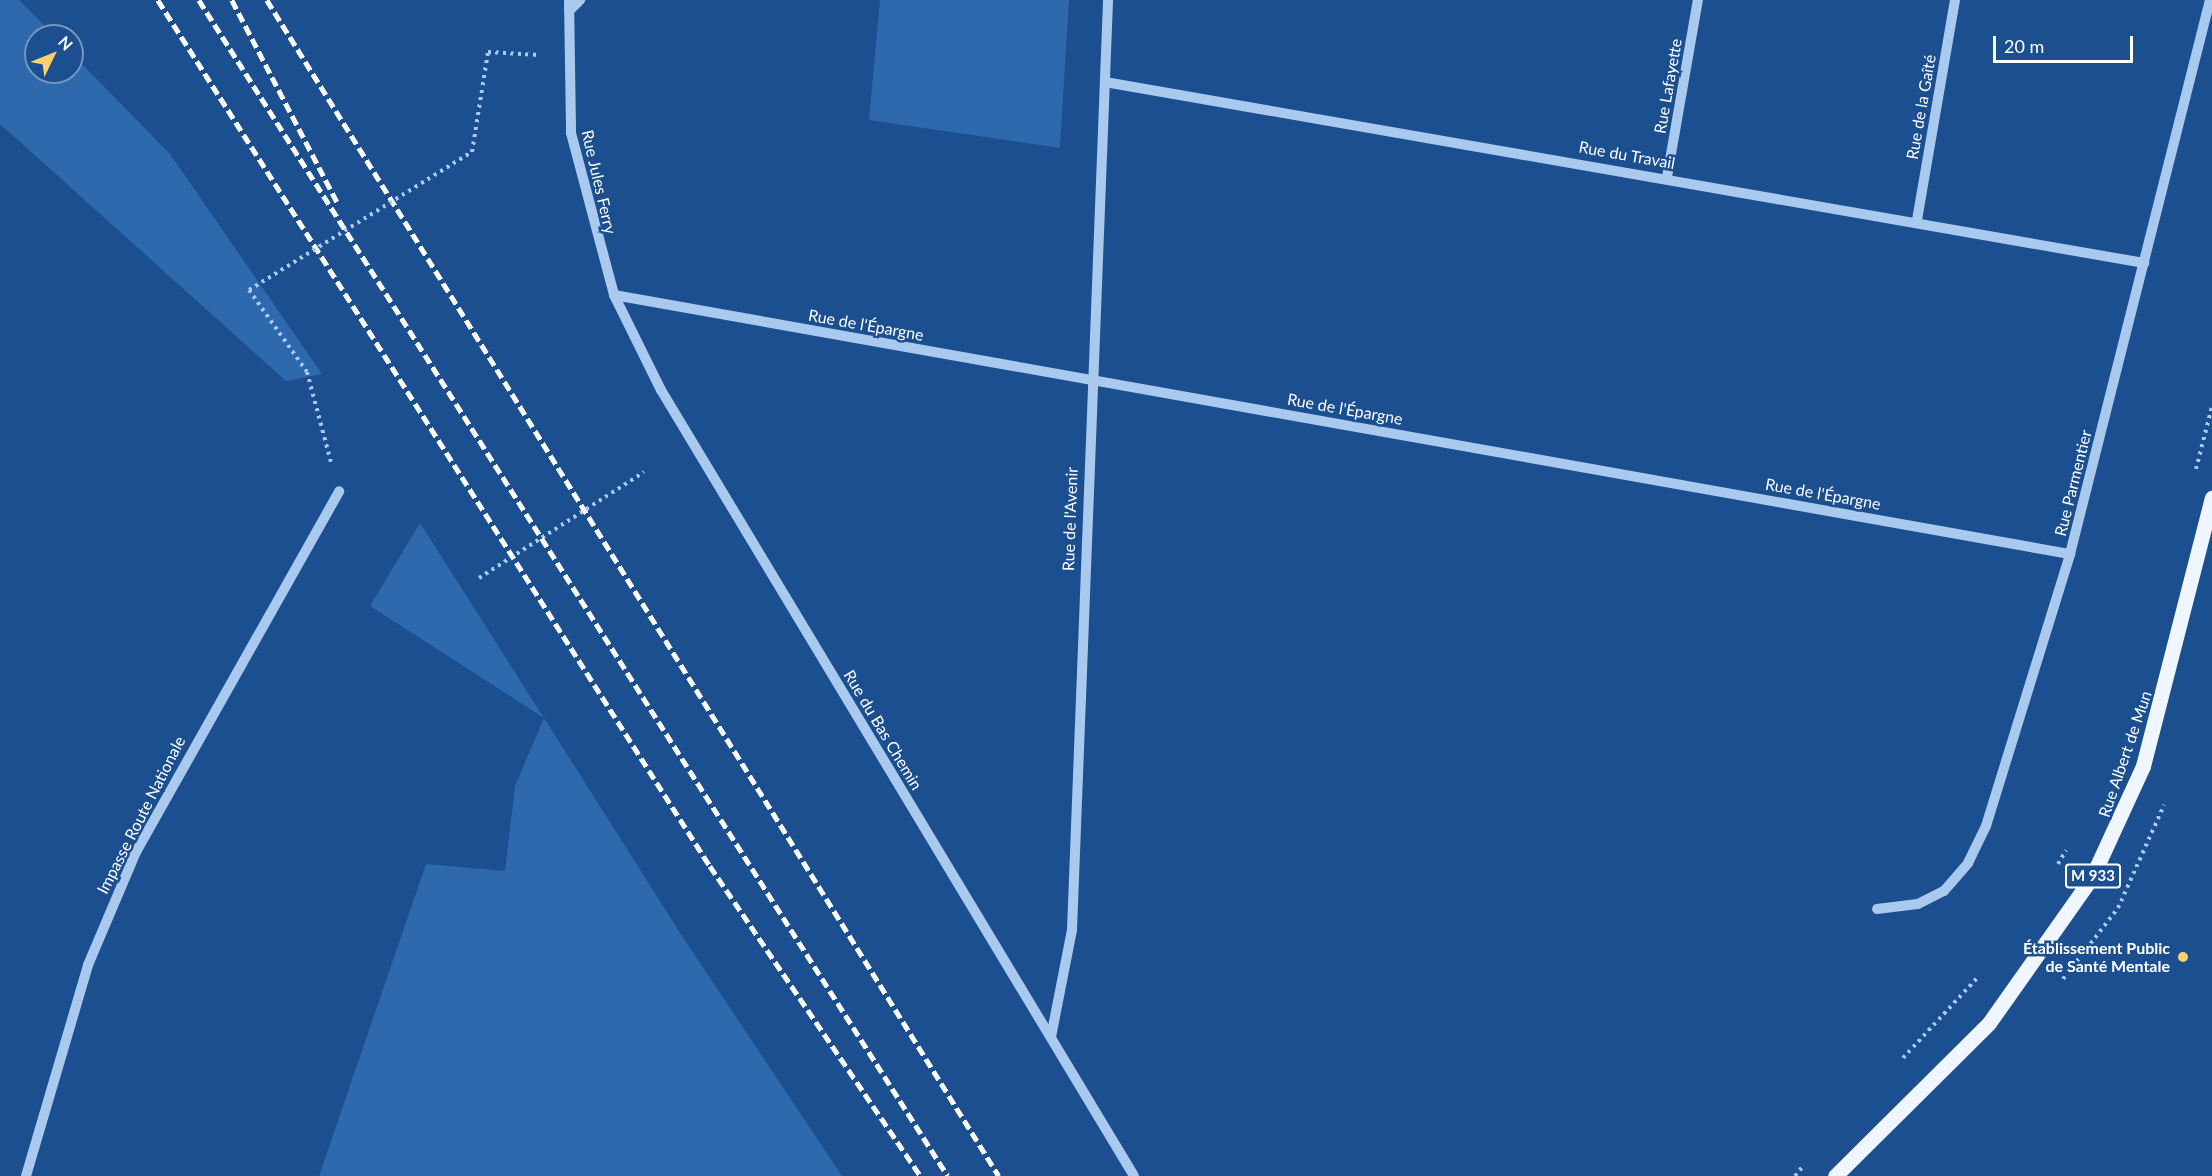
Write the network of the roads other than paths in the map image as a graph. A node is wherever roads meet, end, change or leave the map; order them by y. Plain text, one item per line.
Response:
1 (580, 0) edge
2 (1108, 0) edge
3 (1698, 0) edge
4 (1955, 0) edge
5 (2210, 0) edge
6 (569, 6) edge
7 (1105, 82) junction
8 (1667, 177) junction
9 (1917, 220) junction
10 (2144, 263) junction
11 (614, 295) junction
12 (1090, 379) junction
13 (339, 491) road end
14 (2212, 498) edge
15 (2070, 554) junction
16 (1877, 909) dead end
17 (1051, 1037) junction
18 (26, 1176) edge
19 (1134, 1176) edge
20 (1835, 1176) edge

1 - 6 street
2 - 7 street, Rue de l'Avenir
3 - 8 street, Rue Lafayette
4 - 9 street, Rue de la Gaîté
5 - 10 street, Rue Parmentier
6 - 11 street, Rue Jules Ferry
7 - 8 street, Rue du Travail
7 - 12 street, Rue de l'Avenir
8 - 9 street, Rue du Travail
9 - 10 street, Rue du Travail
10 - 15 street, Rue Parmentier
11 - 12 street, Rue de l'Épargne
11 - 17 street, Rue du Bas Chemin
12 - 15 street, Rue de l'Épargne
12 - 17 street, Rue de l'Avenir
13 - 18 street, Impasse Route Nationale
14 - 20 main road, Rue Albert de Mun / M 933
15 - 16 street, Rue Parmentier
17 - 19 street, Rue du Bas Chemin

